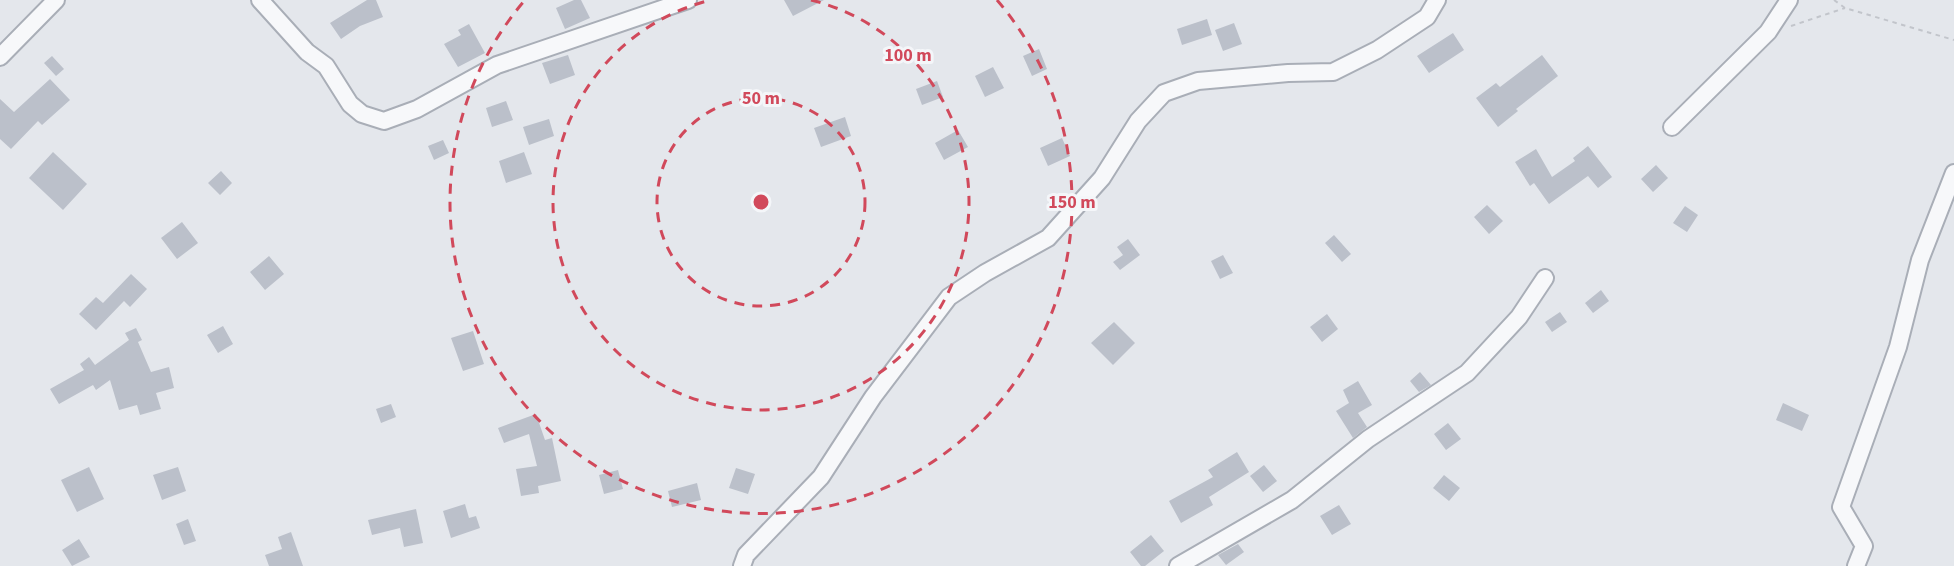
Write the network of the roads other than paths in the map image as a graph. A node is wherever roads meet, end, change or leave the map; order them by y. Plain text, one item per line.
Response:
1 (56, 0) edge
2 (260, 0) edge
3 (688, 0) edge
4 (1437, 0) edge
5 (1788, 0) edge
6 (0, 57) edge
7 (1672, 127) dead end
8 (1954, 173) edge
9 (1545, 278) dead end
10 (742, 566) edge
11 (1178, 566) edge
12 (1856, 566) edge

1 - 6 street
2 - 3 street
4 - 10 street
5 - 7 street
8 - 12 street
9 - 11 street

